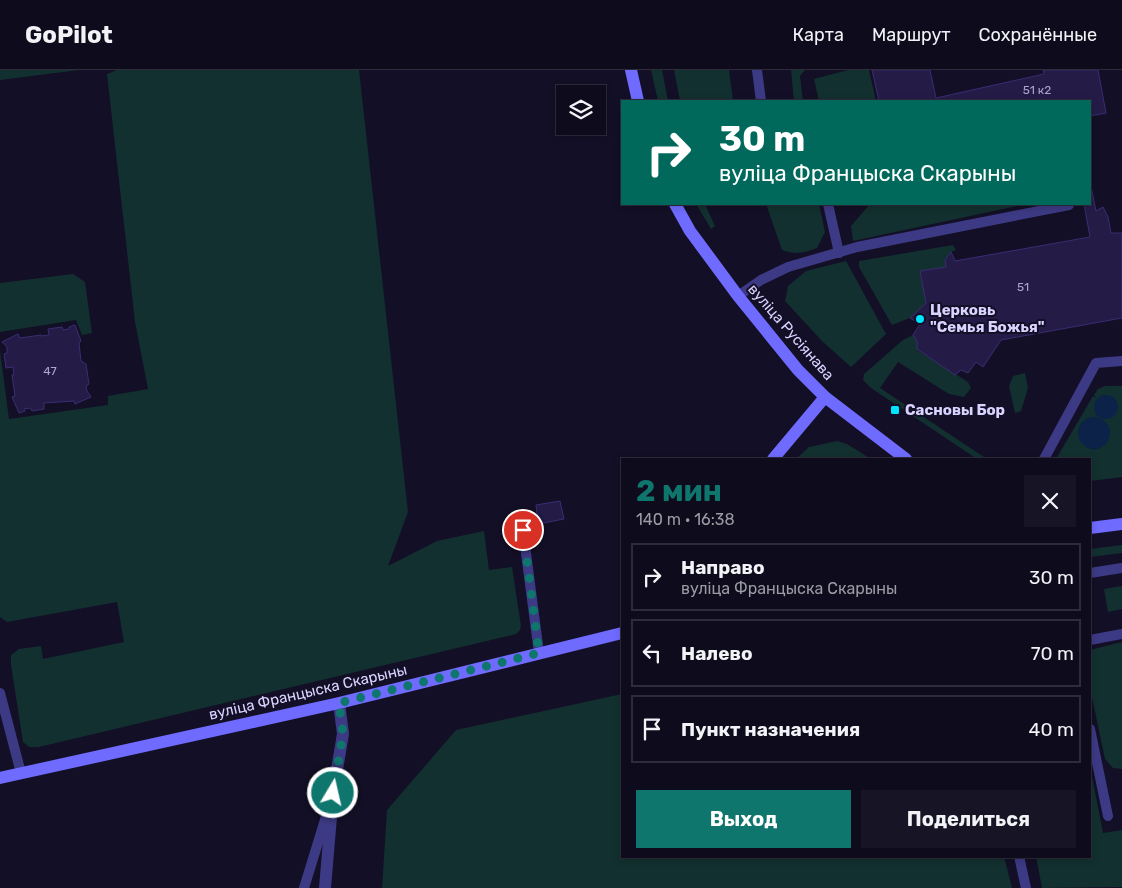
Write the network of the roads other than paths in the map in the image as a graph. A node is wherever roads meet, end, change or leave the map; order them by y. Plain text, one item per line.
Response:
1 (631, 70) edge
2 (757, 70) edge
3 (638, 100) edge
4 (761, 100) edge
5 (676, 205) edge
6 (828, 205) edge
7 (1069, 205) edge
8 (838, 253) junction
9 (738, 296) junction
10 (1122, 361) edge
11 (825, 397) junction
12 (774, 458) edge
13 (905, 458) edge
14 (1045, 458) edge
15 (1122, 524) edge
16 (1091, 528) edge
17 (523, 530) dead end
18 (1122, 568) edge
19 (1091, 573) edge
20 (621, 633) edge
21 (1122, 634) edge
22 (1091, 639) edge
23 (539, 653) junction
24 (0, 693) edge
25 (339, 703) junction
26 (1091, 734) edge
27 (21, 773) junction
28 (0, 778) edge
29 (333, 793) junction
30 (1108, 816) dead end
31 (1019, 858) edge
32 (304, 888) edge
33 (325, 888) edge
34 (1026, 888) edge

1 - 3 main road
2 - 4 lane
5 - 9 main road, вуліца Русіянава
6 - 8 lane
7 - 8 lane
8 - 9 lane
9 - 11 main road, вуліца Русіянава
10 - 14 lane
11 - 12 main road
11 - 13 main road, вуліца Русіянава
15 - 16 main road
17 - 23 lane
18 - 19 lane
20 - 23 main road, вуліца Францыска Скарыны
21 - 22 lane
23 - 25 main road, вуліца Францыска Скарыны
24 - 27 lane
25 - 27 main road, вуліца Францыска Скарыны
25 - 29 street
26 - 30 lane
27 - 28 main road, вуліца Францыска Скарыны
29 - 32 lane
29 - 33 street
31 - 34 lane

